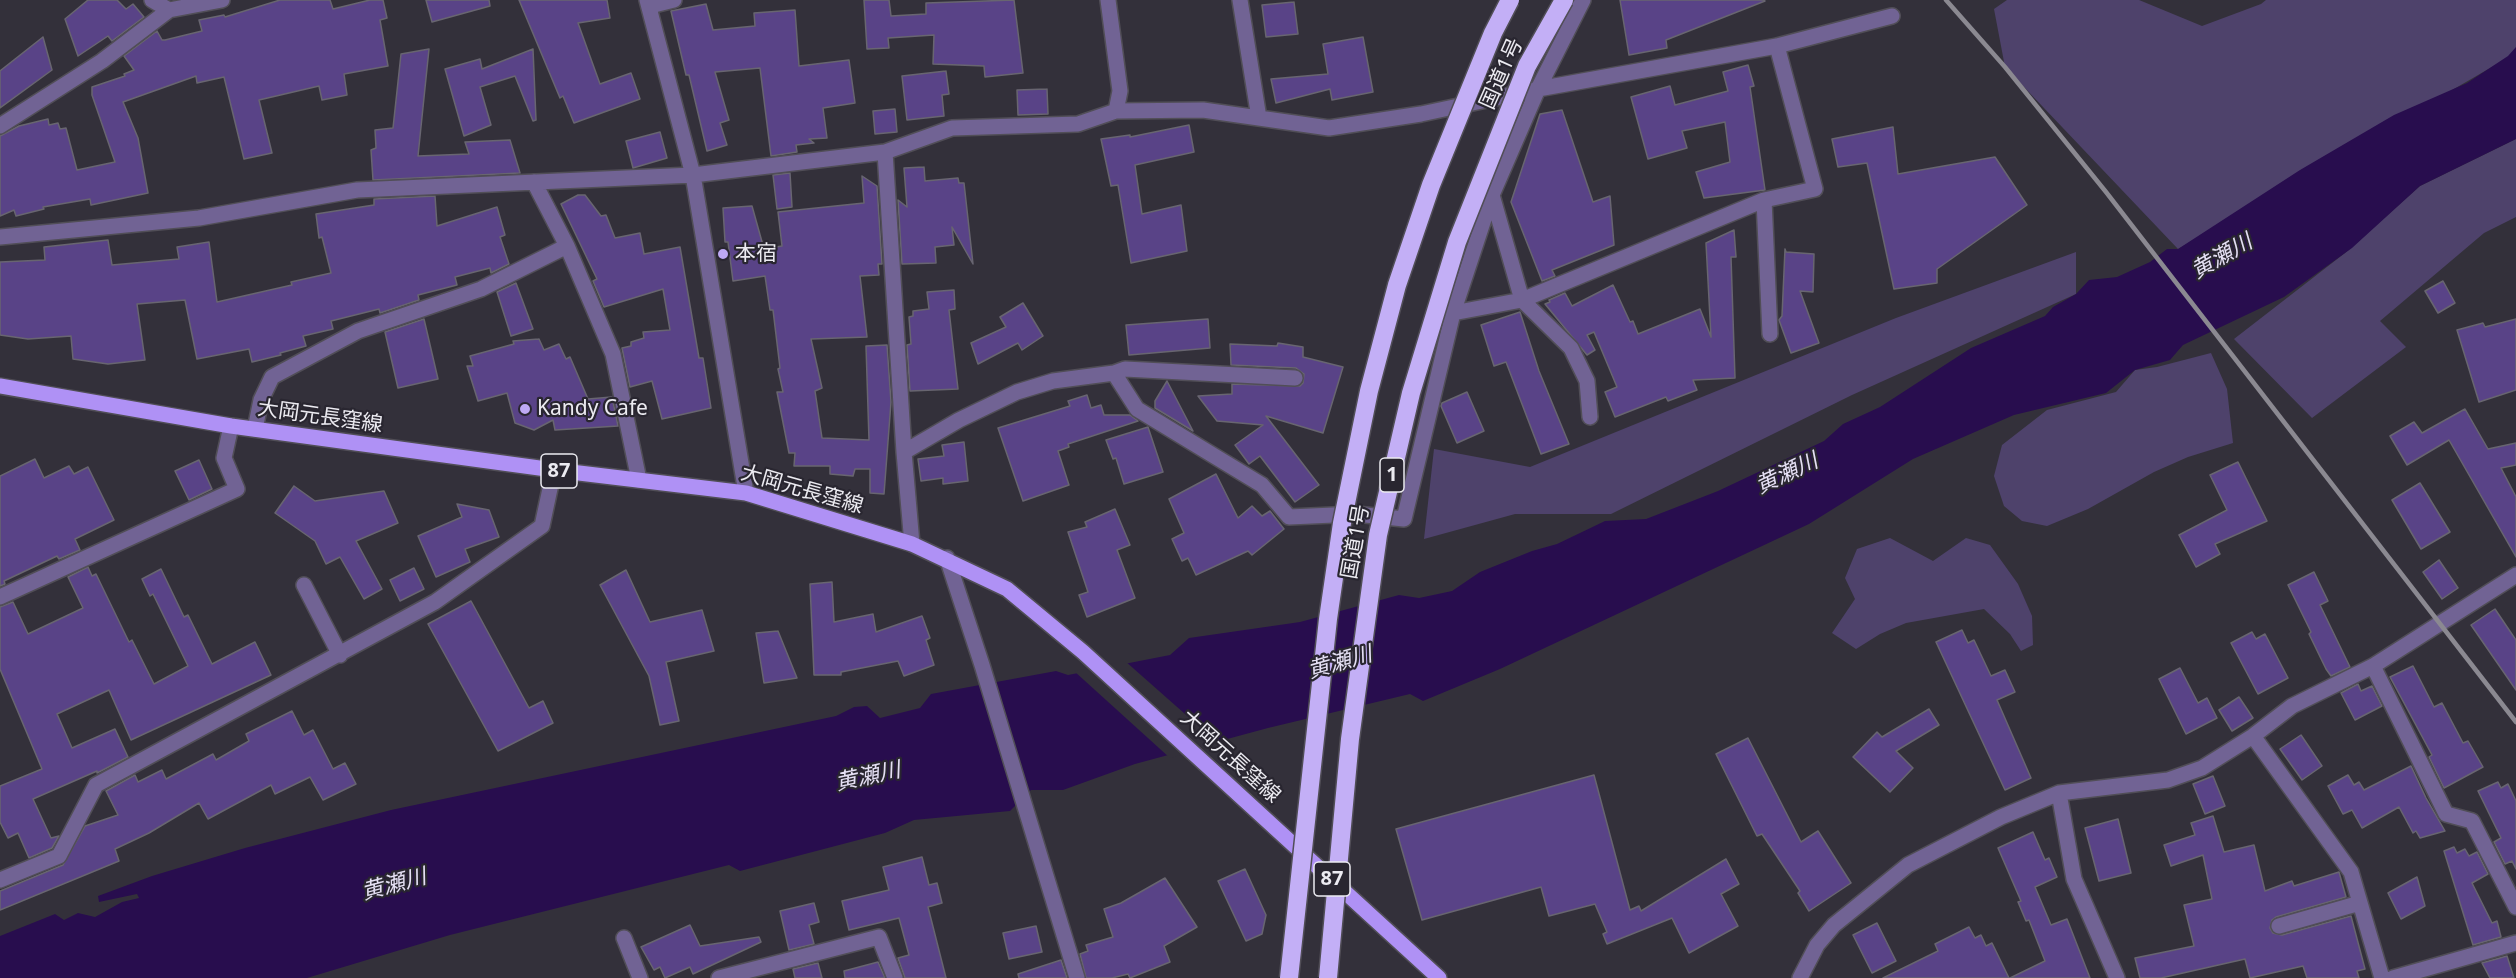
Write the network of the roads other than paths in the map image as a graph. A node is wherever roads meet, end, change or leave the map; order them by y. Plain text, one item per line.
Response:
1 (152, 0) edge
2 (674, 0) edge
3 (1108, 0) edge
4 (1240, 0) edge
5 (1510, 0) edge
6 (1564, 0) edge
7 (1583, 0) edge
8 (216, 1) edge
9 (648, 3) edge
10 (169, 10) junction
11 (1892, 16) dead end
12 (1777, 46) junction
13 (1538, 89) junction
14 (1116, 111) junction
15 (1259, 118) junction
16 (0, 126) edge
17 (885, 152) junction
18 (693, 175) junction
19 (534, 182) junction
20 (1492, 195) junction
21 (1764, 200) junction
22 (0, 237) edge
23 (567, 246) junction
24 (1522, 300) junction
25 (1454, 313) junction
26 (1770, 334) dead end
27 (1114, 373) junction
28 (1295, 378) dead end
29 (0, 386) edge
30 (1590, 417) dead end
31 (231, 426) junction
32 (255, 429) junction
33 (904, 452) junction
34 (554, 470) junction
35 (639, 480) junction
36 (746, 493) junction
37 (912, 544) junction
38 (947, 558) junction
39 (2516, 575) edge
40 (304, 585) dead end
41 (0, 597) edge
42 (340, 655) junction
43 (2373, 666) junction
44 (2253, 736) junction
45 (2059, 793) junction
46 (0, 880) edge
47 (2360, 903) junction
48 (2516, 907) edge
49 (2279, 926) dead end
50 (624, 938) dead end
51 (2516, 943) edge
52 (640, 978) edge
53 (719, 978) edge
54 (895, 978) edge
55 (1077, 978) edge
56 (1289, 978) edge
57 (1328, 978) edge
58 (1439, 978) edge
59 (1800, 978) edge
60 (2117, 978) edge
61 (2382, 978) edge
62 (2393, 978) edge

1 - 10 street
2 - 9 street
3 - 14 street
4 - 15 street
5 - 56 highway, 国道1号 / 1, bridge
6 - 57 highway, 国道1号 / 1, bridge
7 - 13 street
8 - 10 street
9 - 18 street
10 - 16 street
11 - 12 street
12 - 13 street
12 - 21 street
13 - 15 street
13 - 20 street
14 - 15 street
14 - 17 street
17 - 18 street
17 - 33 street
18 - 19 street
18 - 36 street
19 - 22 street
19 - 23 street
20 - 24 street
20 - 25 street
21 - 24 street
21 - 26 street
23 - 32 street
23 - 35 street
24 - 25 street
24 - 30 street
25 - 27 street
27 - 28 street
27 - 33 street
29 - 31 main road, 大岡元長窪線 / 87
31 - 32 main road, 大岡元長窪線 / 87
31 - 41 street
32 - 34 main road, 大岡元長窪線 / 87
33 - 37 street
34 - 35 main road, 大岡元長窪線 / 87
34 - 42 street
35 - 36 main road, 大岡元長窪線 / 87
36 - 37 main road, 大岡元長窪線 / 87
37 - 38 main road, 大岡元長窪線 / 87
38 - 55 street
38 - 58 main road, 大岡元長窪線 / 87
39 - 43 street
40 - 42 street
42 - 46 street
43 - 44 street
43 - 48 street
44 - 45 street
44 - 47 street
45 - 59 street
45 - 60 street
47 - 49 street
47 - 61 street
50 - 52 street
51 - 62 street
53 - 54 street

